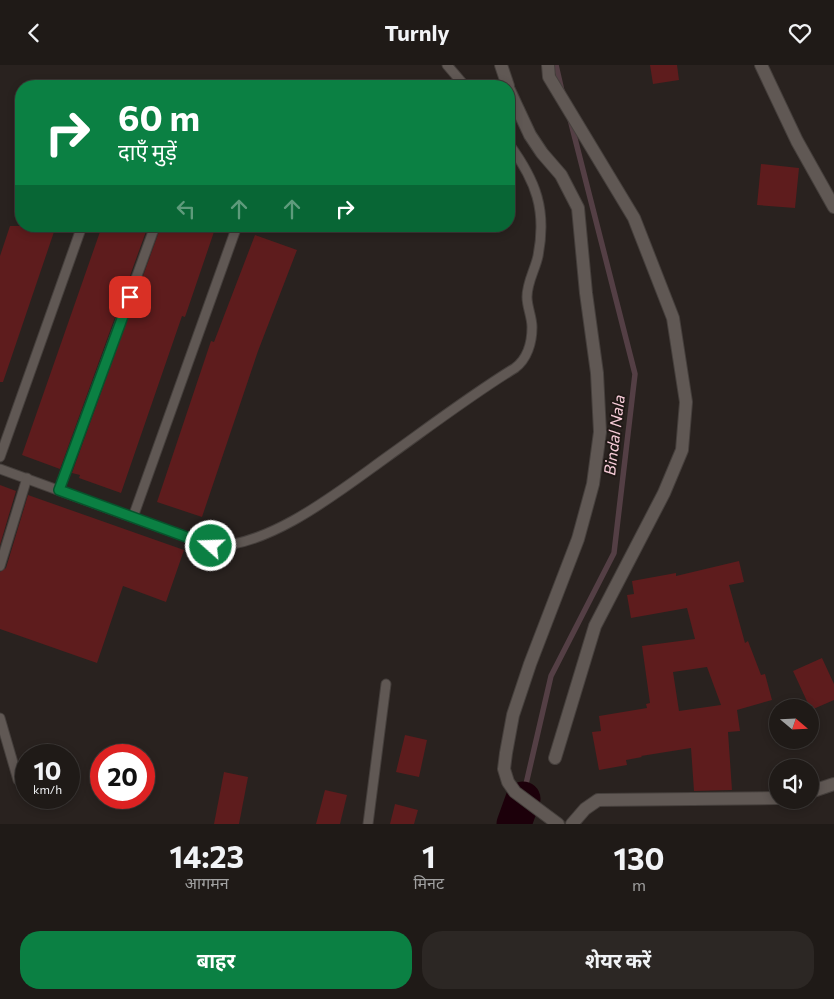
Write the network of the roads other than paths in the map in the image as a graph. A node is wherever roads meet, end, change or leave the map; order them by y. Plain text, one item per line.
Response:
1 (447, 65) edge
2 (501, 65) edge
3 (548, 65) edge
4 (761, 65) edge
5 (460, 80) edge
6 (506, 80) edge
7 (515, 103) edge
8 (515, 153) edge
9 (834, 207) edge
10 (80, 232) edge
11 (153, 232) edge
12 (235, 232) edge
13 (0, 457) edge
14 (0, 469) edge
15 (27, 478) junction
16 (59, 490) junction
17 (133, 517) junction
18 (0, 566) edge
19 (386, 684) dead end
20 (0, 718) edge
21 (556, 758) dead end
22 (15, 769) edge
23 (834, 784) edge
24 (819, 789) edge
25 (769, 798) edge
26 (368, 824) edge
27 (558, 824) edge
28 (572, 824) edge

1 - 5 lane
2 - 6 street
3 - 21 street
4 - 9 street
7 - 27 street
8 - 17 lane
10 - 13 lane
11 - 16 lane
12 - 17 lane
14 - 15 lane
15 - 16 lane
15 - 18 lane
16 - 17 lane
19 - 26 lane
20 - 22 lane
23 - 24 street
25 - 28 street

